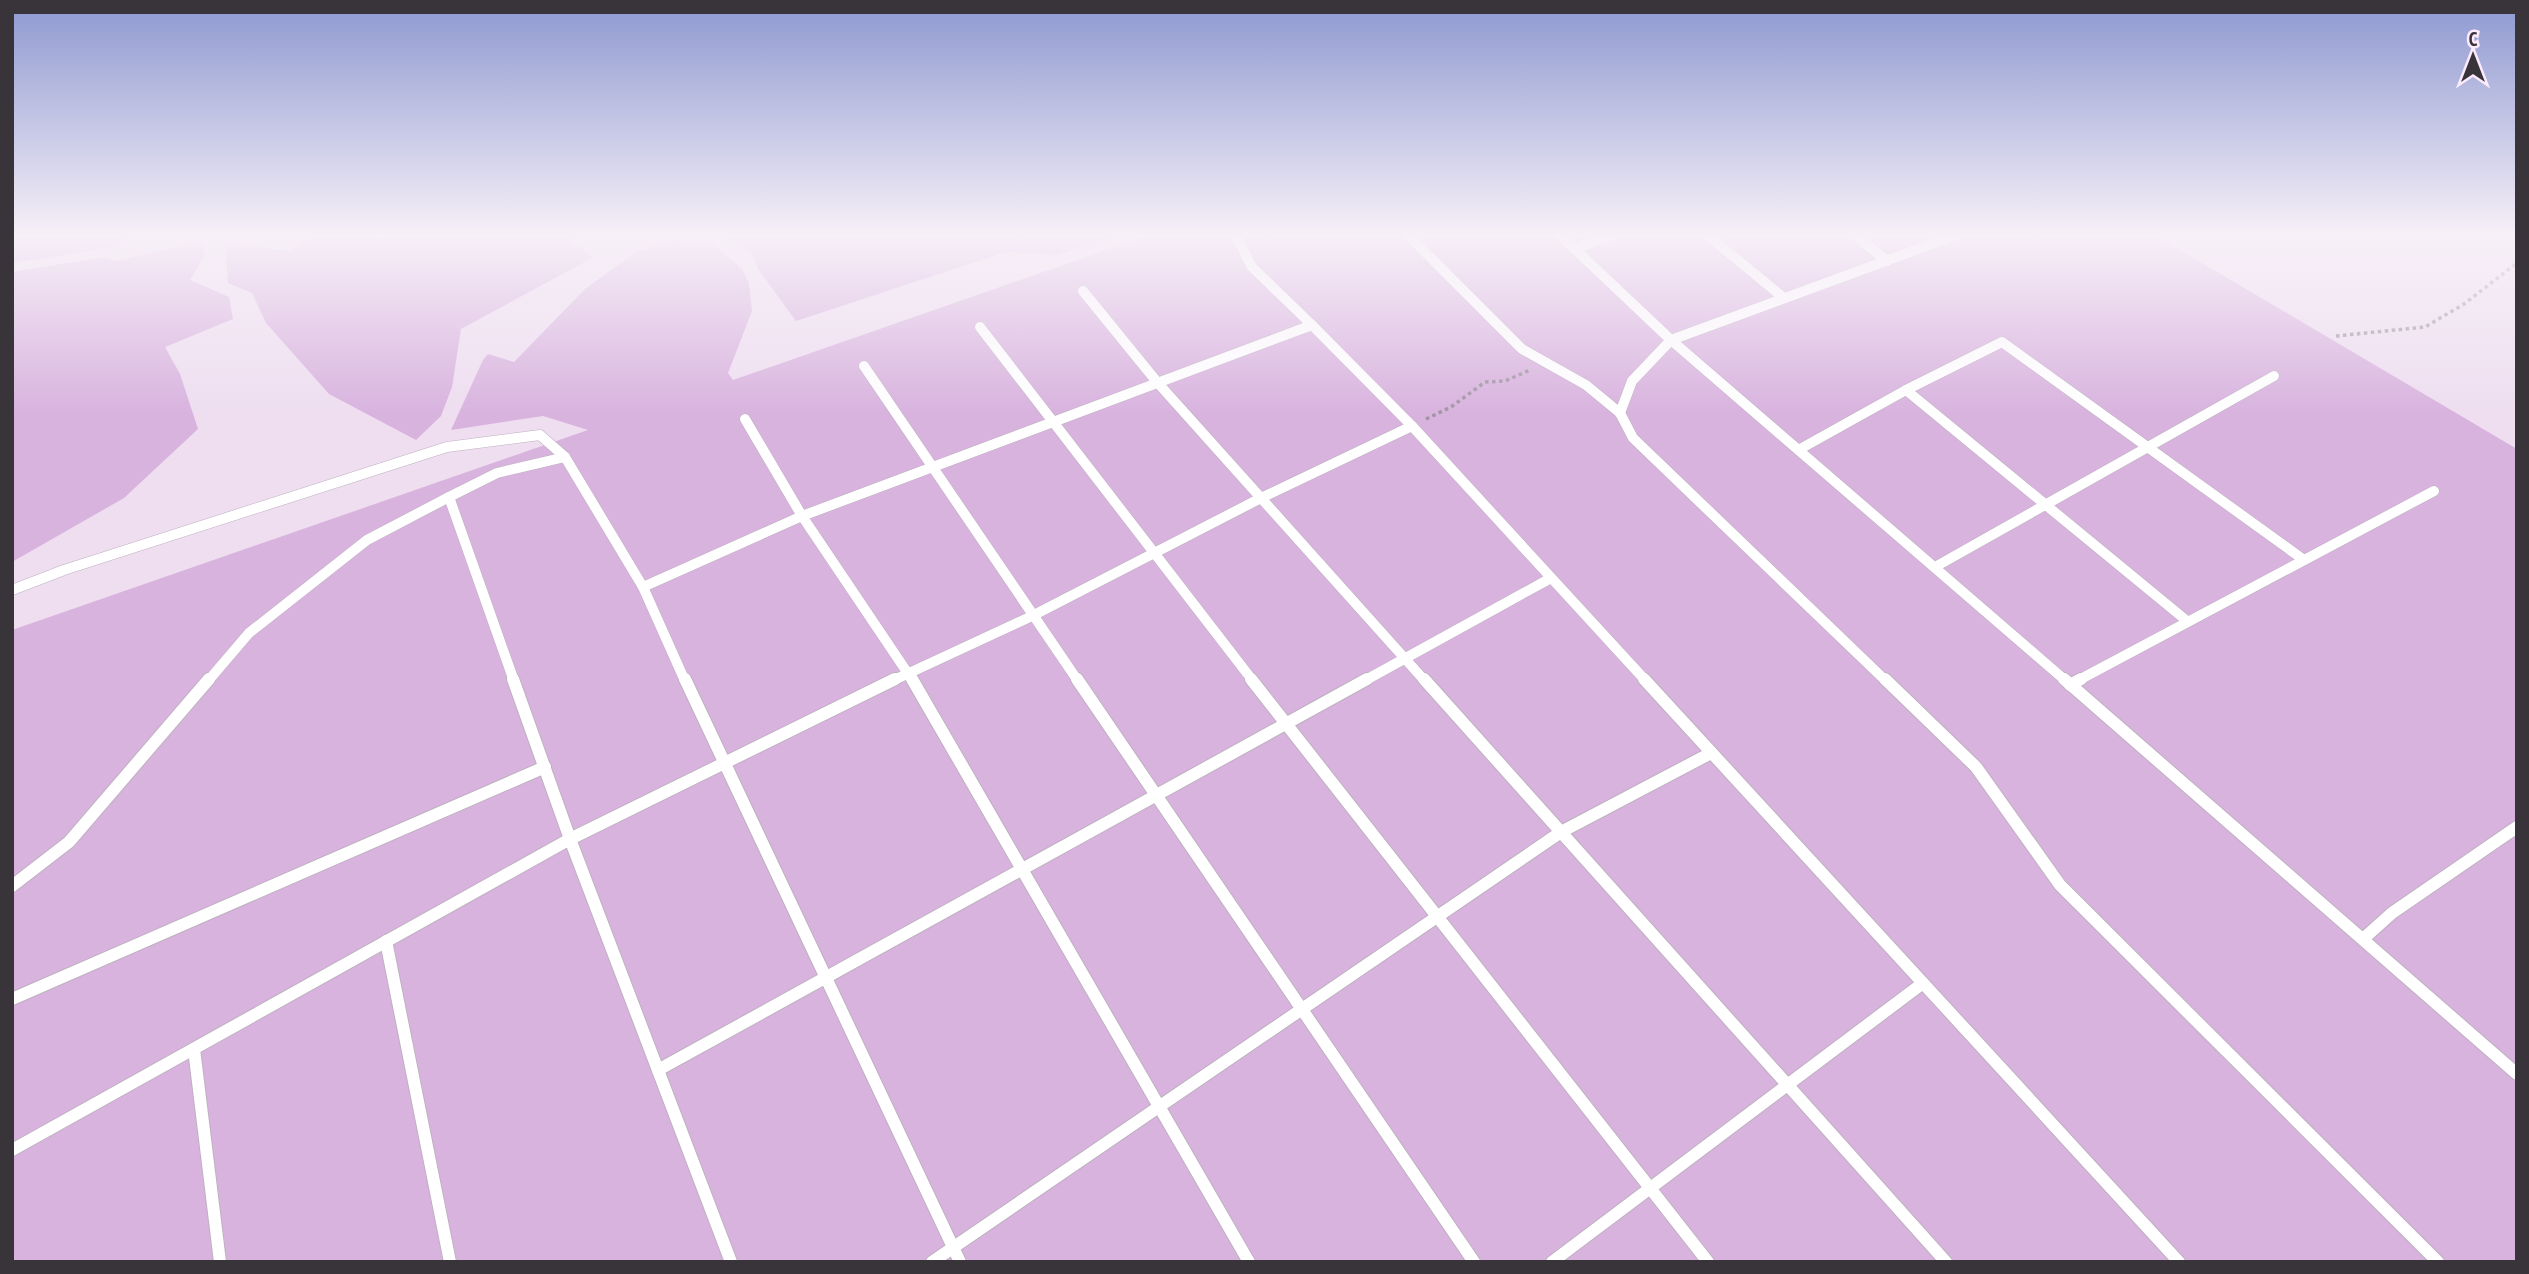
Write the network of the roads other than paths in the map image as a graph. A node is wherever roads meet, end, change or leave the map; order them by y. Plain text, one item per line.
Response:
1 (1085, 293) edge
2 (1279, 293) edge
3 (1466, 293) edge
4 (1621, 293) edge
5 (1778, 293) edge
6 (1797, 293) edge
7 (1784, 298) junction
8 (1312, 325) junction
9 (980, 327) dead end
10 (1671, 340) junction
11 (864, 366) dead end
12 (2274, 376) dead end
13 (1157, 382) junction
14 (1906, 390) junction
15 (1620, 412) junction
16 (745, 419) dead end
17 (1052, 420) junction
18 (1412, 426) junction
19 (2151, 448) junction
20 (1800, 449) junction
21 (565, 457) junction
22 (934, 466) junction
23 (2434, 491) dead end
24 (449, 497) junction
25 (1261, 498) junction
26 (2044, 503) junction
27 (802, 516) junction
28 (1154, 555) junction
29 (2304, 560) junction
30 (1935, 567) junction
31 (1551, 578) junction
32 (643, 587) junction
33 (12, 590) edge
34 (1032, 616) junction
35 (2187, 621) junction
36 (1405, 659) junction
37 (908, 673) junction
38 (2070, 685) junction
39 (1287, 724) junction
40 (1711, 752) junction
41 (723, 764) junction
42 (545, 767) junction
43 (1156, 796) junction
44 (2517, 827) edge
45 (1561, 832) junction
46 (570, 839) junction
47 (1022, 870) junction
48 (12, 886) edge
49 (1438, 916) junction
50 (2363, 939) junction
51 (386, 941) junction
52 (825, 978) junction
53 (1923, 983) junction
54 (12, 999) edge
55 (1301, 1009) junction
56 (194, 1049) junction
57 (658, 1070) junction
58 (2517, 1074) edge
59 (1789, 1084) junction
60 (1159, 1107) junction
61 (12, 1150) edge
62 (1651, 1187) junction
63 (953, 1248) junction
64 (449, 1261) edge
65 (220, 1262) edge
66 (731, 1262) edge
67 (932, 1262) edge
68 (960, 1262) edge
69 (1249, 1262) edge
70 (1474, 1262) edge
71 (1552, 1262) edge
72 (1709, 1262) edge
73 (1946, 1262) edge
74 (2179, 1262) edge
75 (2438, 1262) edge

1 - 13 lane
2 - 8 lane
3 - 15 lane
4 - 10 lane
5 - 7 lane
6 - 7 lane
7 - 10 lane
8 - 13 lane
8 - 18 lane
9 - 17 lane
10 - 15 lane
10 - 20 lane
11 - 22 lane
12 - 19 lane
13 - 17 lane
13 - 25 lane
14 - 19 lane
14 - 20 lane
14 - 26 lane
15 - 75 lane
16 - 27 lane
17 - 22 lane
17 - 28 lane
18 - 25 lane
18 - 31 lane
19 - 26 lane
19 - 29 lane
20 - 30 lane
21 - 24 lane
21 - 32 lane
21 - 33 lane
22 - 27 lane
22 - 34 lane
23 - 29 lane
24 - 42 lane
24 - 48 lane
25 - 28 lane
25 - 36 lane
26 - 30 lane
26 - 35 lane
27 - 32 lane
27 - 37 lane
28 - 34 lane
28 - 39 lane
29 - 35 lane
30 - 38 lane
31 - 36 lane
31 - 40 lane
32 - 41 lane
34 - 37 lane
34 - 43 lane
35 - 38 lane
36 - 39 lane
36 - 45 lane
37 - 41 lane
37 - 47 lane
38 - 50 lane
39 - 43 lane
39 - 49 lane
40 - 45 lane
40 - 53 lane
41 - 46 lane
41 - 52 lane
42 - 46 lane
42 - 54 lane
43 - 47 lane
43 - 55 lane
44 - 50 lane
45 - 49 lane
45 - 59 lane
46 - 51 lane
46 - 57 lane
47 - 52 lane
47 - 60 lane
49 - 55 lane
49 - 62 lane
50 - 58 lane
51 - 56 lane
51 - 64 lane
52 - 57 lane
52 - 63 lane
53 - 59 lane
53 - 74 lane
55 - 60 lane
55 - 70 lane
56 - 61 lane
56 - 65 lane
57 - 66 lane
59 - 62 lane
59 - 73 lane
60 - 63 lane
60 - 69 lane
62 - 71 lane
62 - 72 lane
63 - 67 lane
63 - 68 lane

